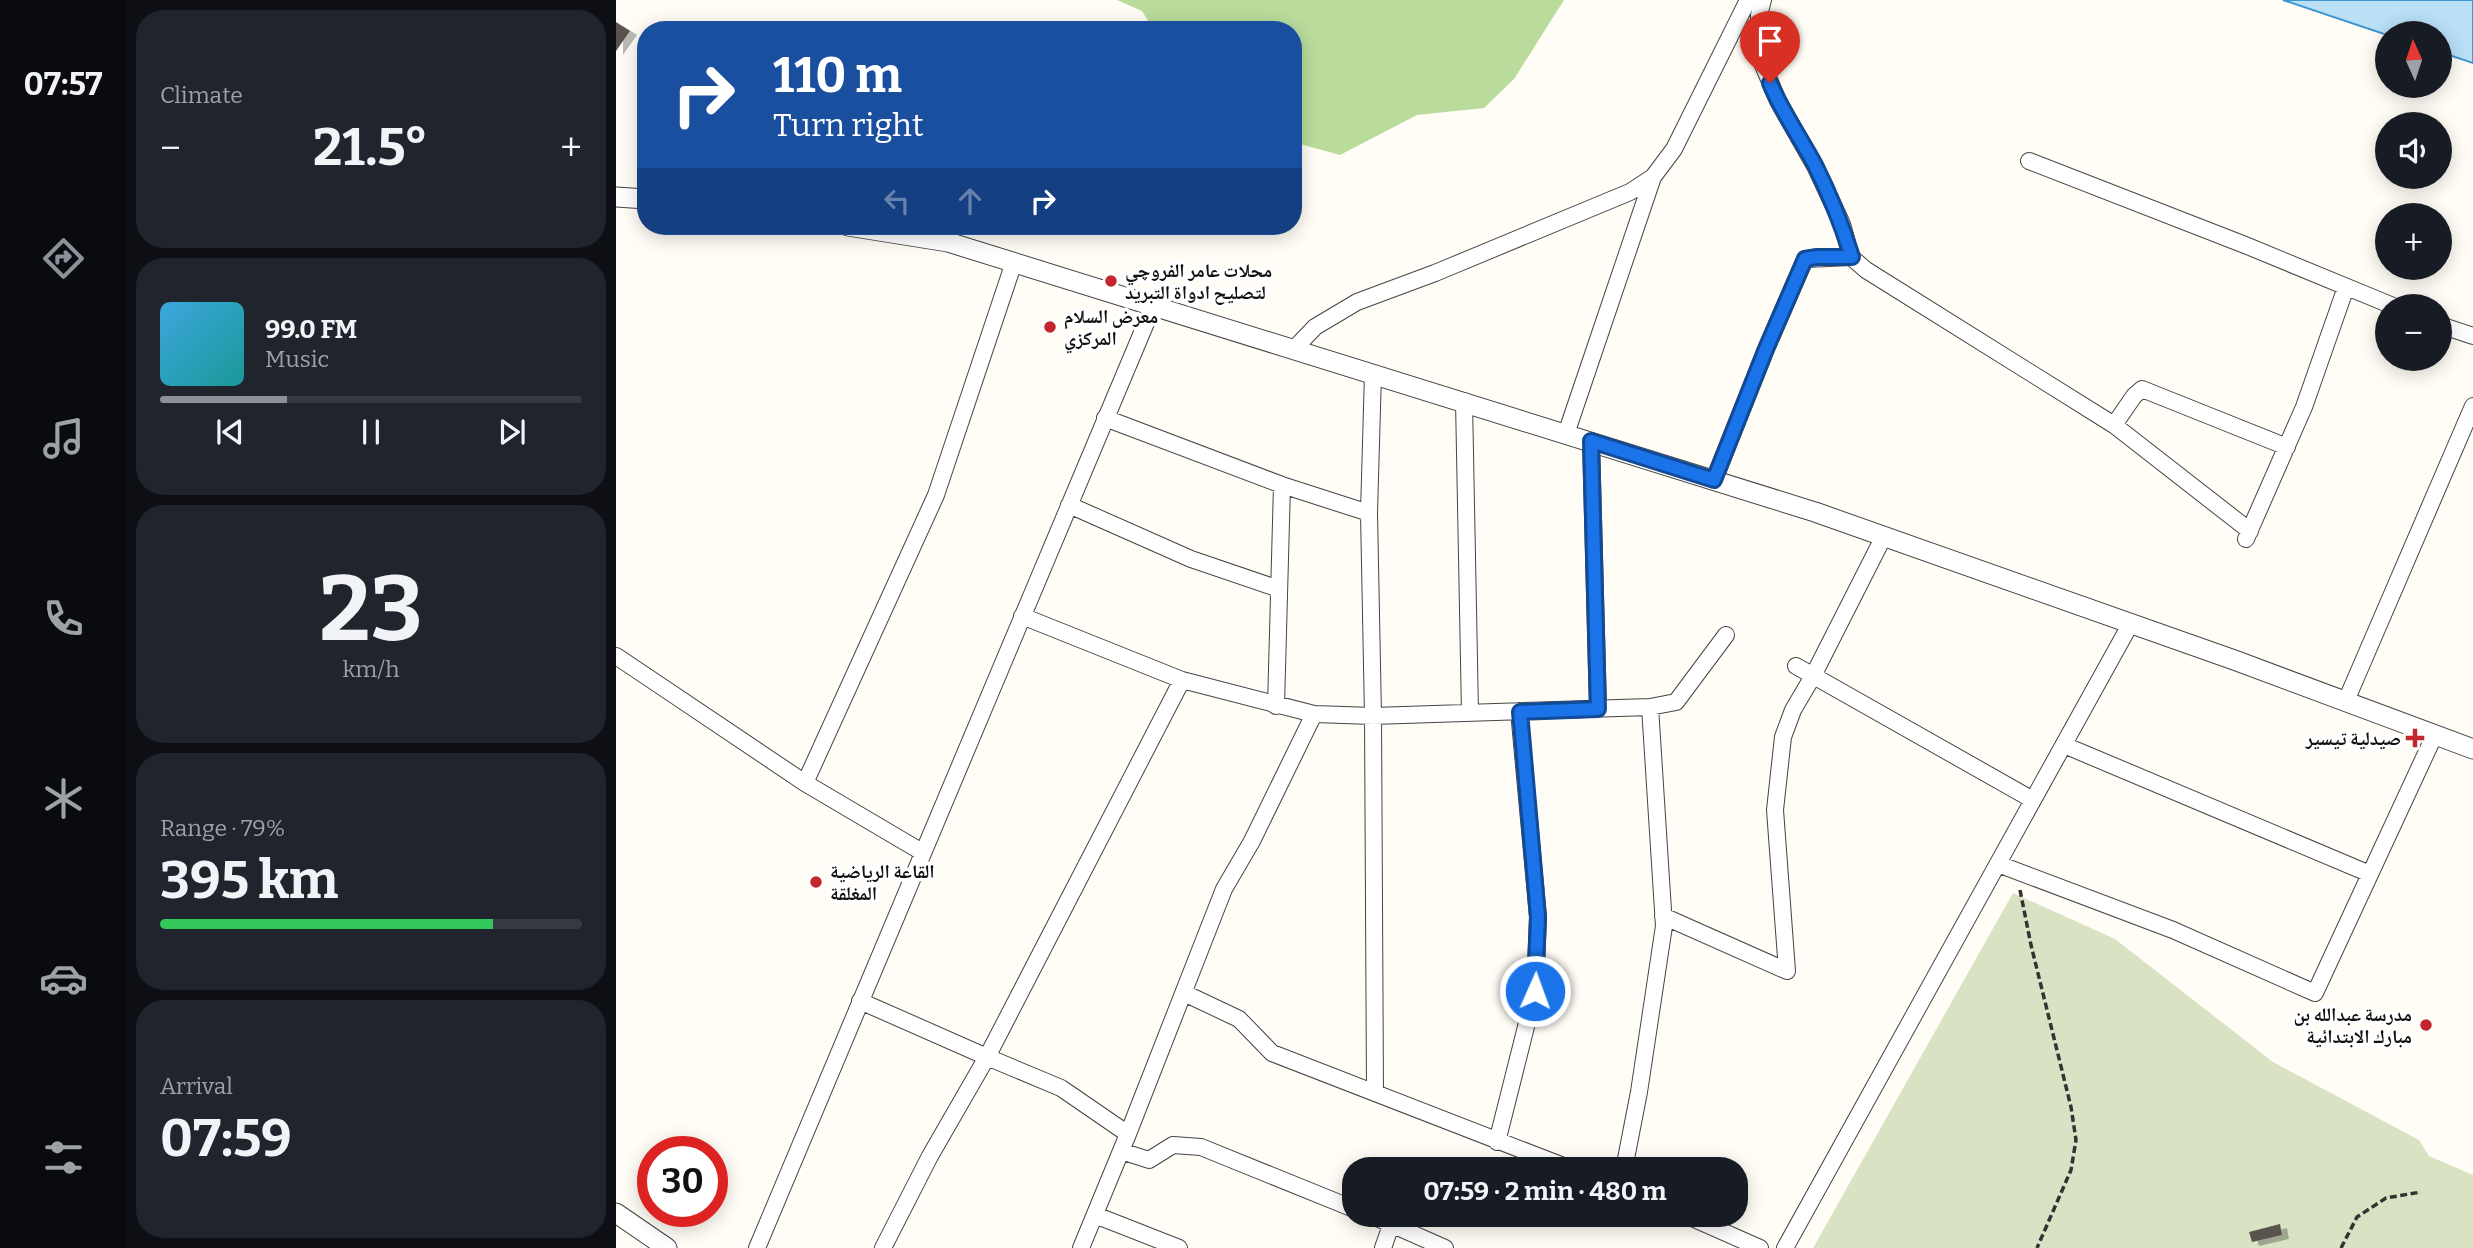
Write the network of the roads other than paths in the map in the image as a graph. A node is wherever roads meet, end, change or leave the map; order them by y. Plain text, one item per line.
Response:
1 (1748, 0) edge
2 (1763, 0) edge
3 (2029, 161) dead end
4 (1653, 177) junction
5 (616, 197) edge
6 (637, 198) edge
7 (904, 235) edge
8 (1852, 257) junction
9 (1014, 262) junction
10 (2346, 286) junction
11 (2375, 298) edge
12 (1154, 304) junction
13 (2452, 329) edge
14 (2473, 336) edge
15 (1295, 348) junction
16 (1373, 373) junction
17 (1464, 401) junction
18 (2473, 406) edge
19 (1105, 418) junction
20 (2114, 425) junction
21 (1566, 434) junction
22 (1591, 441) junction
23 (2287, 447) junction
24 (1714, 480) junction
25 (1282, 485) junction
26 (1069, 505) junction
27 (1369, 513) junction
28 (1884, 536) junction
29 (1279, 589) junction
30 (1022, 616) junction
31 (2132, 624) junction
32 (1726, 635) dead end
33 (616, 656) edge
34 (1796, 666) dead end
35 (1813, 676) junction
36 (1182, 680) junction
37 (2346, 701) junction
38 (1276, 706) junction
39 (1650, 707) junction
40 (1598, 709) junction
41 (1520, 712) junction
42 (1470, 713) junction
43 (1314, 714) junction
44 (1373, 716) junction
45 (2435, 734) junction
46 (2064, 744) junction
47 (2473, 748) edge
48 (804, 783) junction
49 (2033, 800) junction
50 (922, 852) junction
51 (1998, 864) junction
52 (2370, 874) junction
53 (1663, 916) junction
54 (1184, 993) junction
55 (860, 1001) junction
56 (987, 1057) junction
57 (1375, 1092) junction
58 (1128, 1134) junction
59 (1497, 1142) junction
60 (1121, 1152) junction
61 (1538, 1157) edge
62 (1626, 1157) edge
63 (1342, 1204) edge
64 (616, 1213) edge
65 (1095, 1215) junction
66 (1390, 1227) edge
67 (1396, 1227) edge
68 (1712, 1227) edge
69 (667, 1248) edge
70 (757, 1248) edge
71 (883, 1248) edge
72 (1081, 1248) edge
73 (1179, 1248) edge
74 (1383, 1248) edge
75 (1445, 1248) edge
76 (1760, 1248) edge
77 (1785, 1248) edge

1 - 4 street
2 - 8 street
3 - 10 street
4 - 15 street
4 - 21 street
5 - 6 street
7 - 9 street
8 - 20 street
8 - 24 street
9 - 12 street
9 - 48 street
10 - 11 street
10 - 23 street
12 - 15 street
12 - 19 street
13 - 14 street
15 - 16 street
16 - 17 street
16 - 27 street
17 - 21 street
17 - 42 street
18 - 37 street
19 - 25 street
19 - 26 street
20 - 23 street
20 - 23 street
21 - 22 street
22 - 24 street
22 - 40 street
24 - 28 street
25 - 27 street
25 - 29 street
26 - 29 street
26 - 30 street
27 - 44 street
28 - 31 street
28 - 35 street
29 - 38 street
30 - 36 street
30 - 50 street
31 - 37 street
31 - 46 street
32 - 39 street
33 - 48 street
34 - 35 street
35 - 49 street
35 - 53 street
36 - 38 street
36 - 56 street
37 - 45 street
38 - 43 street
39 - 40 street
39 - 53 street
40 - 41 street
41 - 42 street
41 - 59 street
42 - 44 street
43 - 44 street
43 - 54 street
44 - 57 street
45 - 47 street
45 - 52 street
46 - 49 street
46 - 52 street
48 - 50 street
49 - 51 street
50 - 55 street
51 - 52 street
51 - 77 street
53 - 62 street
54 - 57 street
54 - 58 street
55 - 56 street
55 - 70 street
56 - 58 street
56 - 71 street
57 - 59 street
58 - 60 street
59 - 61 street
60 - 63 street
60 - 65 street
64 - 69 street
65 - 72 street
65 - 73 street
66 - 74 street
67 - 75 street
68 - 76 street

